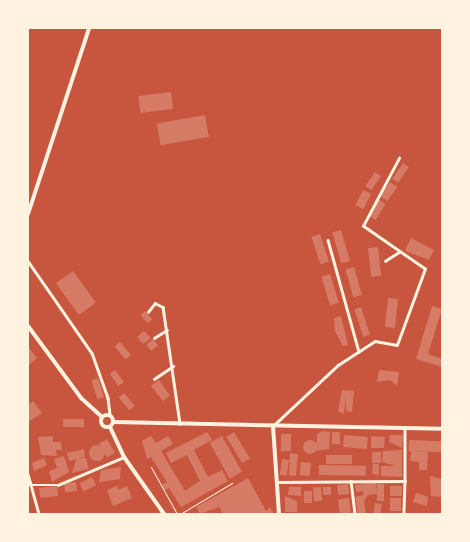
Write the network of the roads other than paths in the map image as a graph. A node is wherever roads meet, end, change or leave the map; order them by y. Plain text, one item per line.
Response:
1 (89, 28) edge
2 (399, 158) dead end
3 (28, 214) edge
4 (328, 240) dead end
5 (399, 252) junction
6 (28, 261) edge
7 (385, 261) dead end
8 (148, 312) dead end
9 (28, 326) edge
10 (166, 330) junction
11 (154, 338) dead end
12 (359, 352) junction
13 (173, 366) junction
14 (154, 379) dead end
15 (110, 415) junction
16 (102, 417) junction
17 (114, 422) junction
18 (180, 424) junction
19 (273, 426) junction
20 (110, 427) junction
21 (442, 429) edge
22 (404, 430) junction
23 (124, 457) junction
24 (151, 467) dead end
25 (28, 474) edge
26 (351, 481) junction
27 (405, 481) junction
28 (276, 482) junction
29 (232, 483) dead end
30 (32, 484) junction
31 (28, 485) edge
32 (39, 514) edge
33 (164, 514) edge
34 (177, 514) edge
35 (180, 514) edge
36 (279, 514) edge
37 (355, 514) edge
38 (404, 514) edge

1 - 3 street
2 - 5 street
4 - 12 street
5 - 7 street
5 - 12 street
6 - 15 street
8 - 10 street
9 - 16 street
10 - 11 street
10 - 13 street
12 - 19 street
13 - 14 street
13 - 18 street
15 - 16 street
15 - 17 street
16 - 20 street
17 - 18 street
17 - 20 street
18 - 19 street
19 - 22 street
19 - 28 street
20 - 23 street
21 - 22 street
22 - 27 street
23 - 30 street
23 - 33 street
24 - 34 lane
25 - 30 street
26 - 27 street
26 - 28 street
26 - 37 street
27 - 38 street
28 - 36 street
29 - 35 lane
30 - 31 street
30 - 32 street

